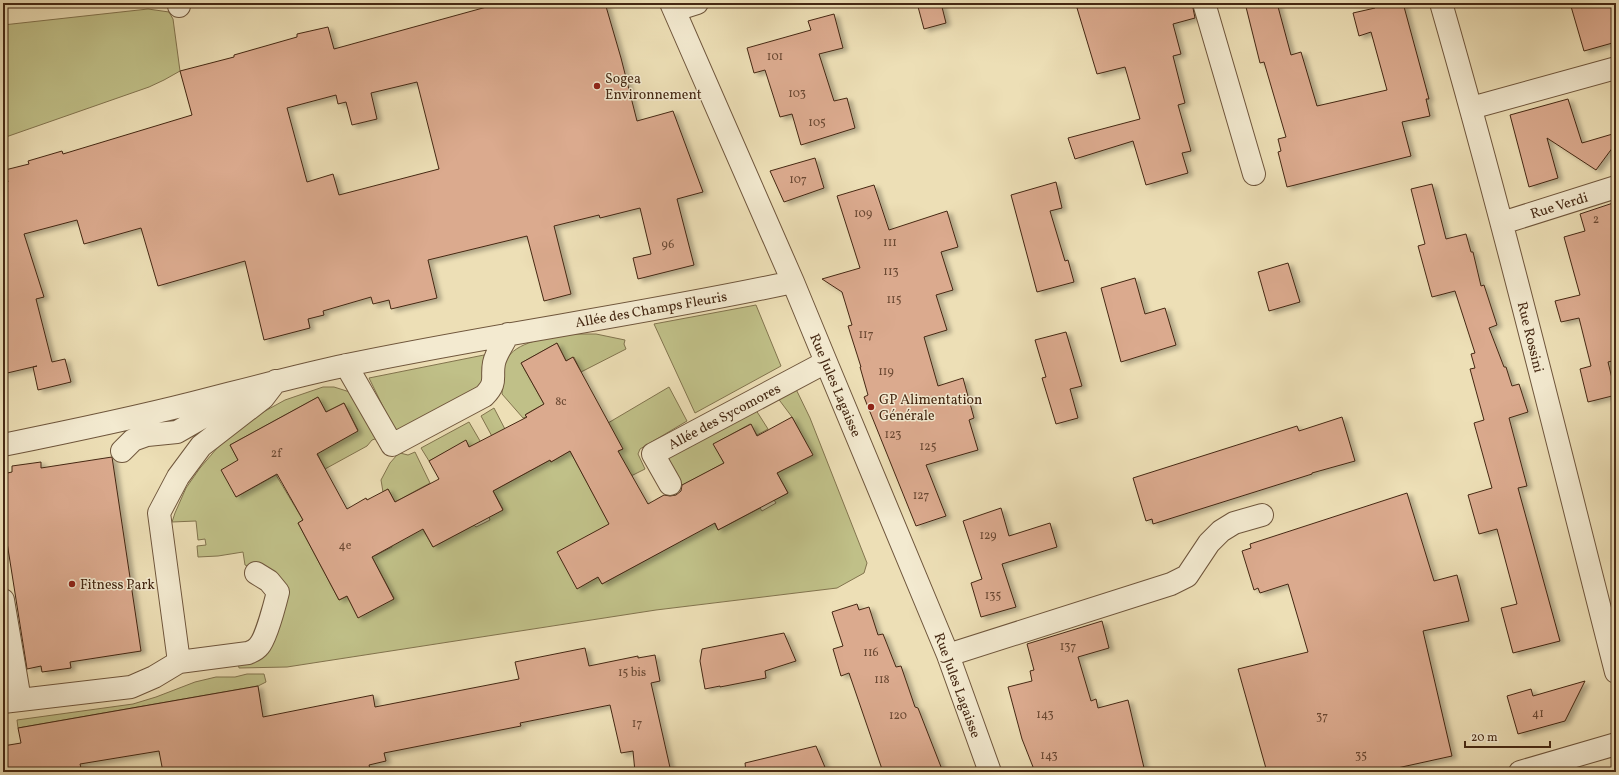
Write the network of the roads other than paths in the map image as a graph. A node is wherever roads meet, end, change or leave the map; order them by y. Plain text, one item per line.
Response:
1 (697, 3) edge
2 (1204, 3) edge
3 (1441, 3) edge
4 (673, 6) edge
5 (1616, 68) edge
6 (1471, 108) junction
7 (1254, 174) dead end
8 (1616, 188) edge
9 (1502, 223) junction
10 (793, 282) junction
11 (508, 334) junction
12 (826, 362) junction
13 (346, 365) junction
14 (276, 381) junction
15 (3, 445) edge
16 (122, 451) dead end
17 (670, 484) dead end
18 (1262, 515) dead end
19 (256, 573) dead end
20 (3, 600) edge
21 (948, 655) junction
22 (179, 662) junction
23 (1616, 672) edge
24 (12, 701) edge
25 (1616, 744) edge
26 (990, 772) edge
27 (1520, 772) edge

1 - 4 street
2 - 7 street
3 - 6 street, Rue Rossini
4 - 10 street, Rue Jules Lagaisse
5 - 6 street
6 - 9 street, Rue Rossini
8 - 9 street, Rue Verdi
9 - 23 street, Rue Rossini
10 - 11 street, Allée des Champs Fleuris
10 - 12 street, Rue Jules Lagaisse
11 - 13 street, Allée des Champs Fleuris
11 - 13 street
12 - 17 street, Allée des Sycomores
12 - 21 street, Rue Jules Lagaisse
13 - 14 street, Allée des Champs Fleuris
14 - 15 street
14 - 16 street
14 - 22 street
18 - 21 street
19 - 22 street
20 - 24 street
21 - 26 street, Rue Jules Lagaisse
22 - 24 street
25 - 27 street

